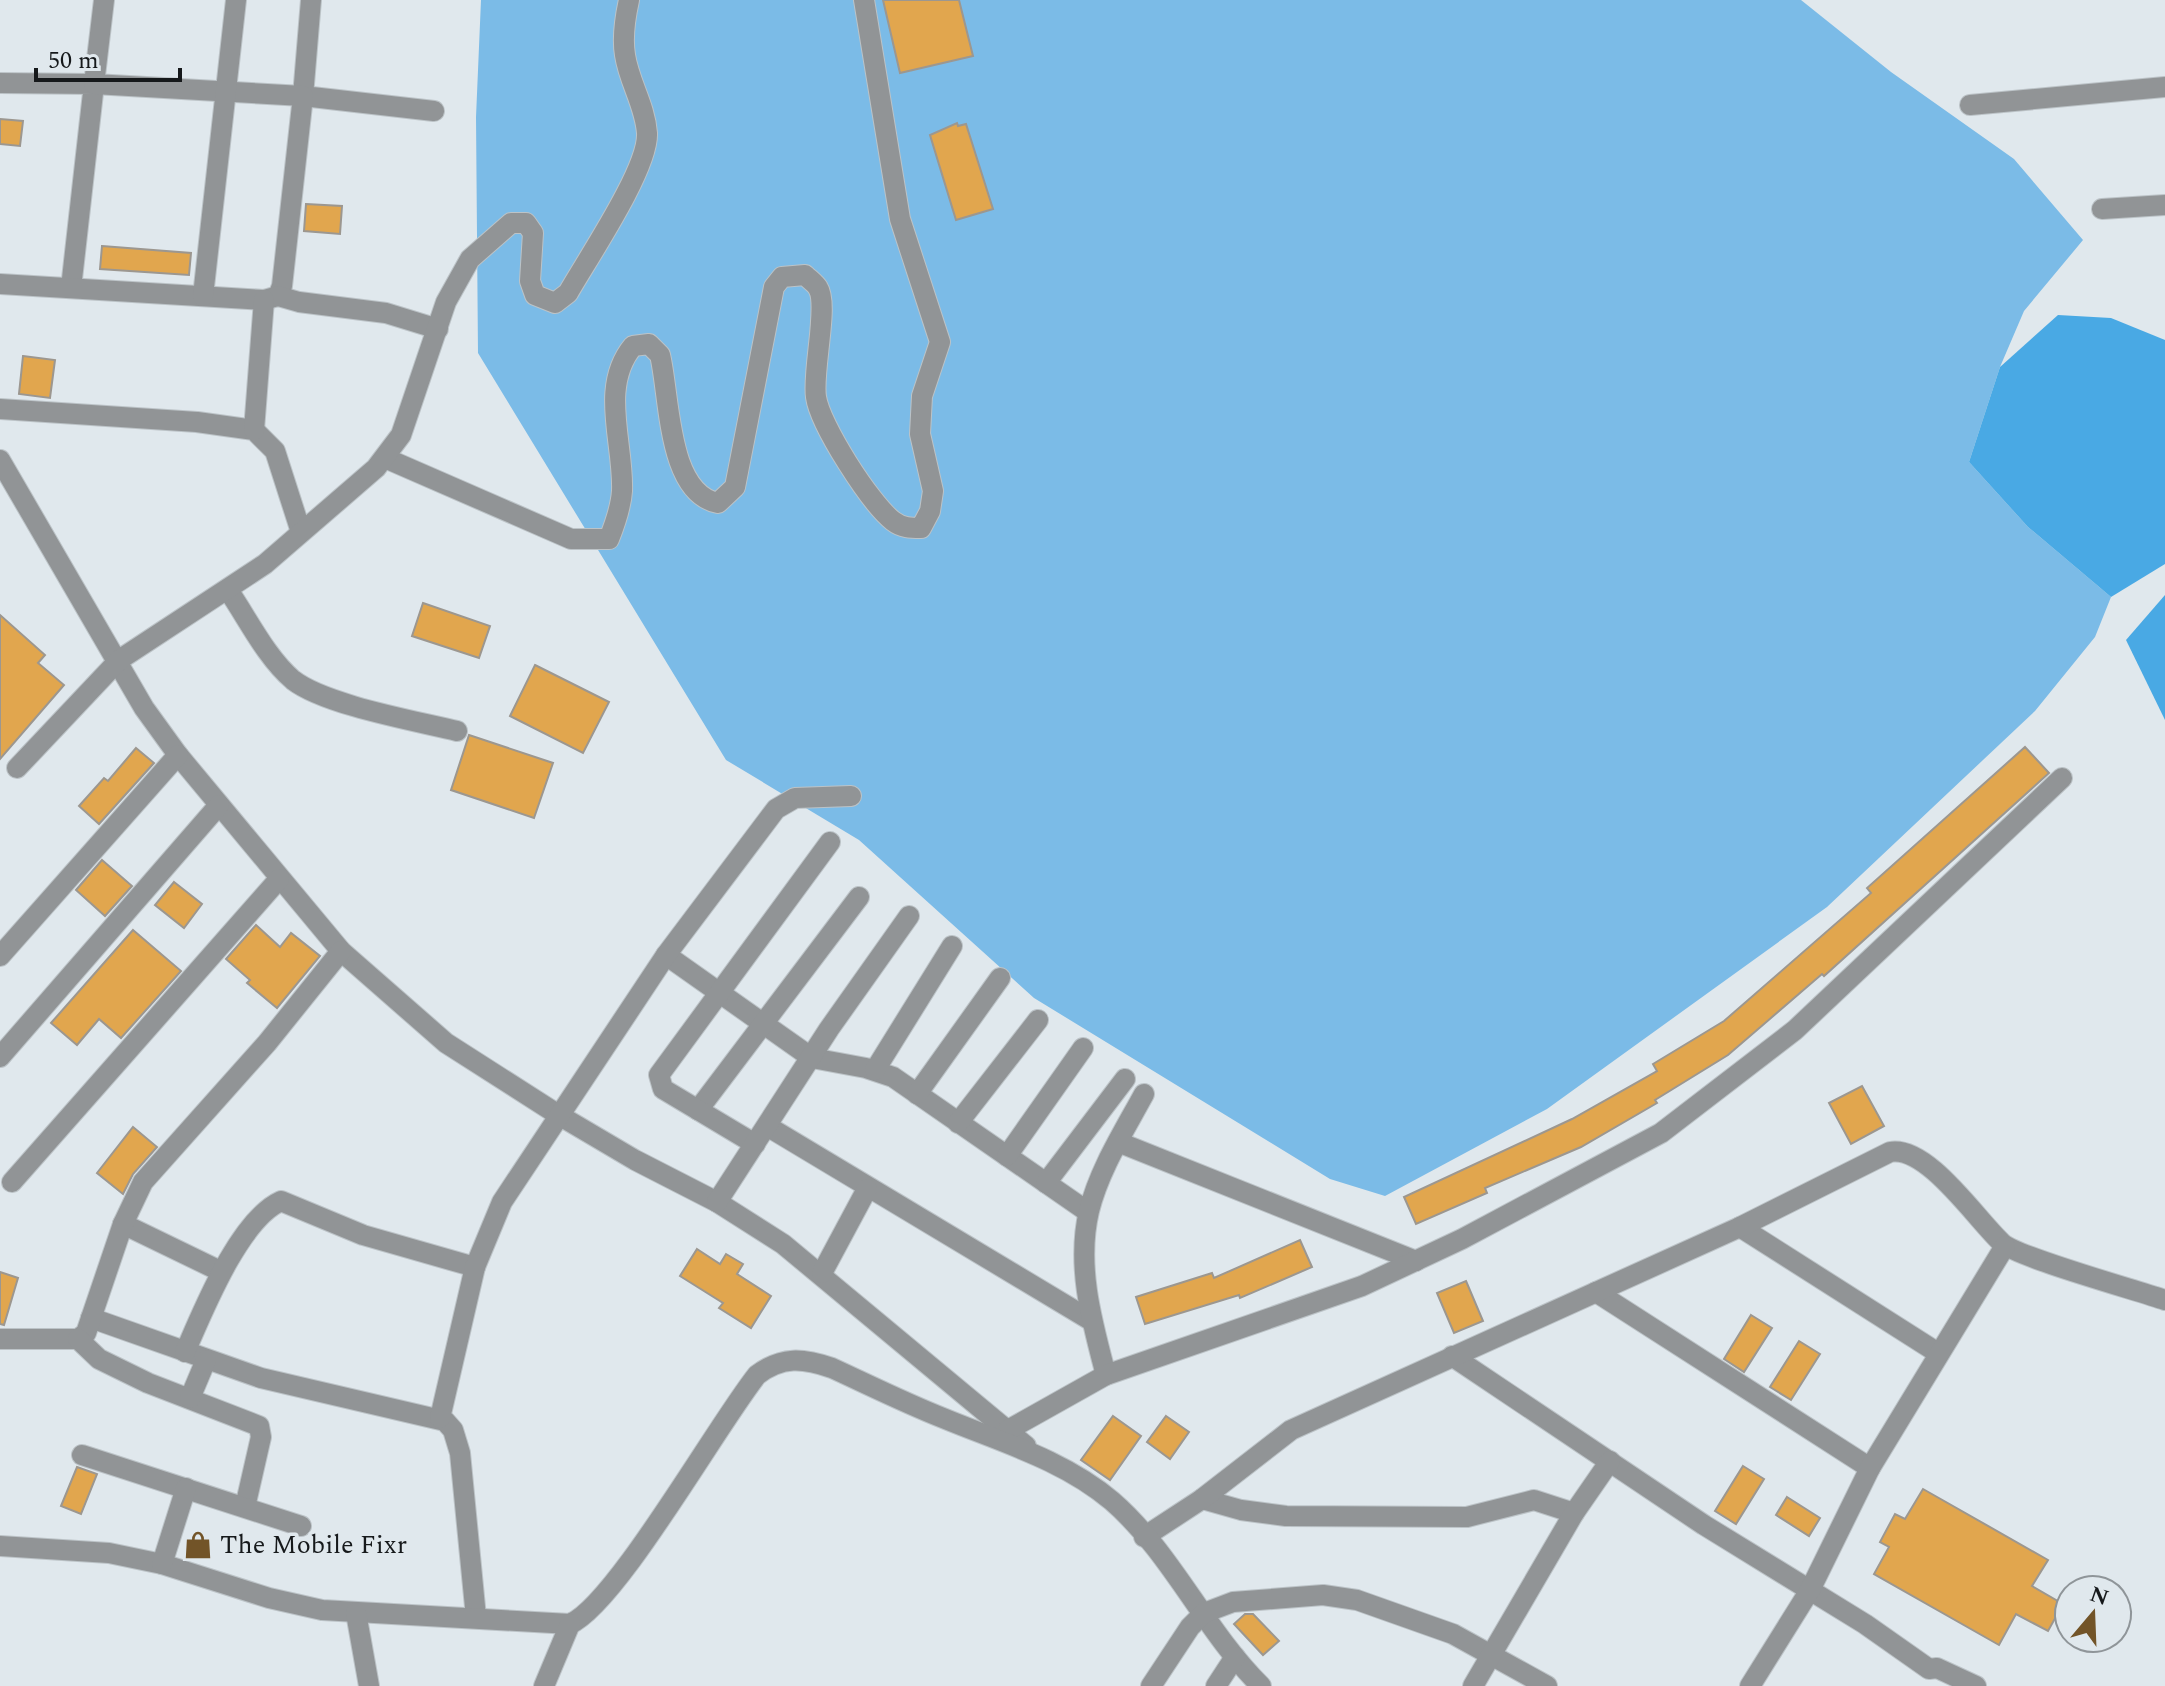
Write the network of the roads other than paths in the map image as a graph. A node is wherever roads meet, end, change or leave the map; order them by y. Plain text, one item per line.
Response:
1 (104, 0) edge
2 (236, 0) edge
3 (311, 0) edge
4 (629, 0) edge
5 (864, 0) edge
6 (0, 83) edge
7 (94, 84) junction
8 (2165, 87) edge
9 (227, 92) junction
10 (303, 96) junction
11 (1970, 105) dead end
12 (434, 111) dead end
13 (2165, 205) edge
14 (2102, 209) dead end
15 (0, 284) edge
16 (71, 288) junction
17 (203, 296) junction
18 (271, 298) junction
19 (438, 329) junction
20 (0, 409) edge
21 (254, 430) junction
22 (385, 458) junction
23 (0, 460) edge
24 (301, 532) junction
25 (228, 590) junction
26 (119, 660) junction
27 (457, 731) dead end
28 (178, 755) junction
29 (17, 768) dead end
30 (2062, 778) dead end
31 (851, 796) dead end
32 (219, 805) junction
33 (830, 842) dead end
34 (279, 879) junction
35 (859, 897) dead end
36 (909, 916) dead end
37 (952, 946) dead end
38 (341, 951) junction
39 (666, 955) junction
40 (0, 956) edge
41 (1000, 978) dead end
42 (719, 993) junction
43 (1038, 1020) dead end
44 (764, 1025) junction
45 (1083, 1048) dead end
46 (0, 1057) edge
47 (812, 1058) junction
48 (875, 1070) junction
49 (1125, 1079) dead end
50 (917, 1094) junction
51 (1144, 1094) dead end
52 (698, 1110) junction
53 (557, 1114) junction
54 (958, 1123) junction
55 (767, 1126) junction
56 (1118, 1142) junction
57 (755, 1144) junction
58 (1007, 1156) junction
59 (12, 1182) dead end
60 (1046, 1183) junction
61 (867, 1189) junction
62 (717, 1202) junction
63 (1088, 1212) junction
64 (123, 1224) junction
65 (1740, 1227) junction
66 (2005, 1246) junction
67 (1416, 1261) junction
68 (475, 1267) junction
69 (220, 1271) junction
70 (822, 1273) junction
71 (1596, 1292) junction
72 (2165, 1300) edge
73 (91, 1318) junction
74 (1092, 1321) junction
75 (0, 1339) edge
76 (78, 1339) junction
77 (185, 1352) junction
78 (1938, 1353) junction
79 (1452, 1356) junction
80 (206, 1360) junction
81 (1106, 1375) junction
82 (190, 1398) junction
83 (440, 1418) junction
84 (1008, 1430) junction
85 (82, 1455) dead end
86 (1040, 1457) junction
87 (1610, 1461) junction
88 (1870, 1468) junction
89 (186, 1488) junction
90 (1202, 1499) junction
91 (245, 1507) junction
92 (1574, 1513) junction
93 (301, 1526) dead end
94 (1144, 1537) junction
95 (0, 1546) edge
96 (162, 1564) junction
97 (1810, 1590) junction
98 (356, 1613) junction
99 (1204, 1613) junction
100 (476, 1617) junction
101 (570, 1624) junction
102 (1492, 1653) junction
103 (1235, 1657) junction
104 (1929, 1669) junction
105 (369, 1686) edge
106 (544, 1686) edge
107 (1151, 1686) edge
108 (1216, 1686) edge
109 (1261, 1686) edge
110 (1473, 1686) edge
111 (1547, 1686) edge
112 (1750, 1686) edge
113 (1915, 1686) edge
114 (1976, 1686) edge

1 - 7 street
2 - 9 street
3 - 10 street
4 - 19 street
5 - 22 street
6 - 7 street
7 - 9 street
7 - 16 street
8 - 11 street
9 - 10 street
9 - 17 street
10 - 12 street
10 - 18 street
13 - 14 street
15 - 16 street
16 - 17 street
17 - 18 street
18 - 19 street
18 - 21 street
19 - 22 street
20 - 21 street
21 - 24 street
22 - 24 street
23 - 26 street
24 - 25 street
25 - 26 street
25 - 27 street
26 - 28 street
26 - 29 street
28 - 32 street
28 - 40 street
30 - 67 street
31 - 39 street
32 - 34 street
32 - 46 street
33 - 42 street
34 - 38 street
34 - 59 street
35 - 44 street
36 - 47 street
37 - 48 street
38 - 53 street
38 - 64 street
39 - 42 street
39 - 53 street
41 - 50 street
42 - 44 street
42 - 52 street
43 - 54 street
44 - 47 street
44 - 52 street
45 - 58 street
47 - 48 street
47 - 55 street
48 - 50 street
49 - 60 street
50 - 54 street
51 - 56 street
52 - 57 street
53 - 62 street
53 - 68 street
54 - 58 street
55 - 57 street
55 - 61 street
56 - 63 street
56 - 67 street
57 - 62 street
58 - 60 street
60 - 63 street
61 - 70 street
61 - 74 street
62 - 70 street
63 - 74 street
64 - 69 street
64 - 73 street
65 - 66 street
65 - 71 street
65 - 78 street
66 - 72 street
66 - 78 street
67 - 81 street
68 - 69 street
68 - 83 street
69 - 77 street
70 - 84 street
71 - 79 street
71 - 88 street
73 - 76 street
73 - 77 street
74 - 81 street
75 - 76 street
76 - 82 street
77 - 80 street
78 - 88 street
79 - 87 street
79 - 90 street
80 - 82 street
80 - 83 street
81 - 84 street
82 - 91 street
83 - 100 street
84 - 86 street
85 - 89 street
86 - 94 street
86 - 101 street
87 - 92 street
87 - 97 street
88 - 97 street
89 - 91 street
89 - 96 street
90 - 92 street
90 - 94 street
91 - 93 street
92 - 102 street
94 - 99 street
95 - 96 street
96 - 98 street
97 - 104 street
97 - 112 street
98 - 100 street
98 - 105 street
99 - 102 street
99 - 103 street
99 - 107 street
100 - 101 street
101 - 106 street
102 - 110 street
102 - 111 street
103 - 108 street
103 - 109 street
104 - 113 street
104 - 114 street

